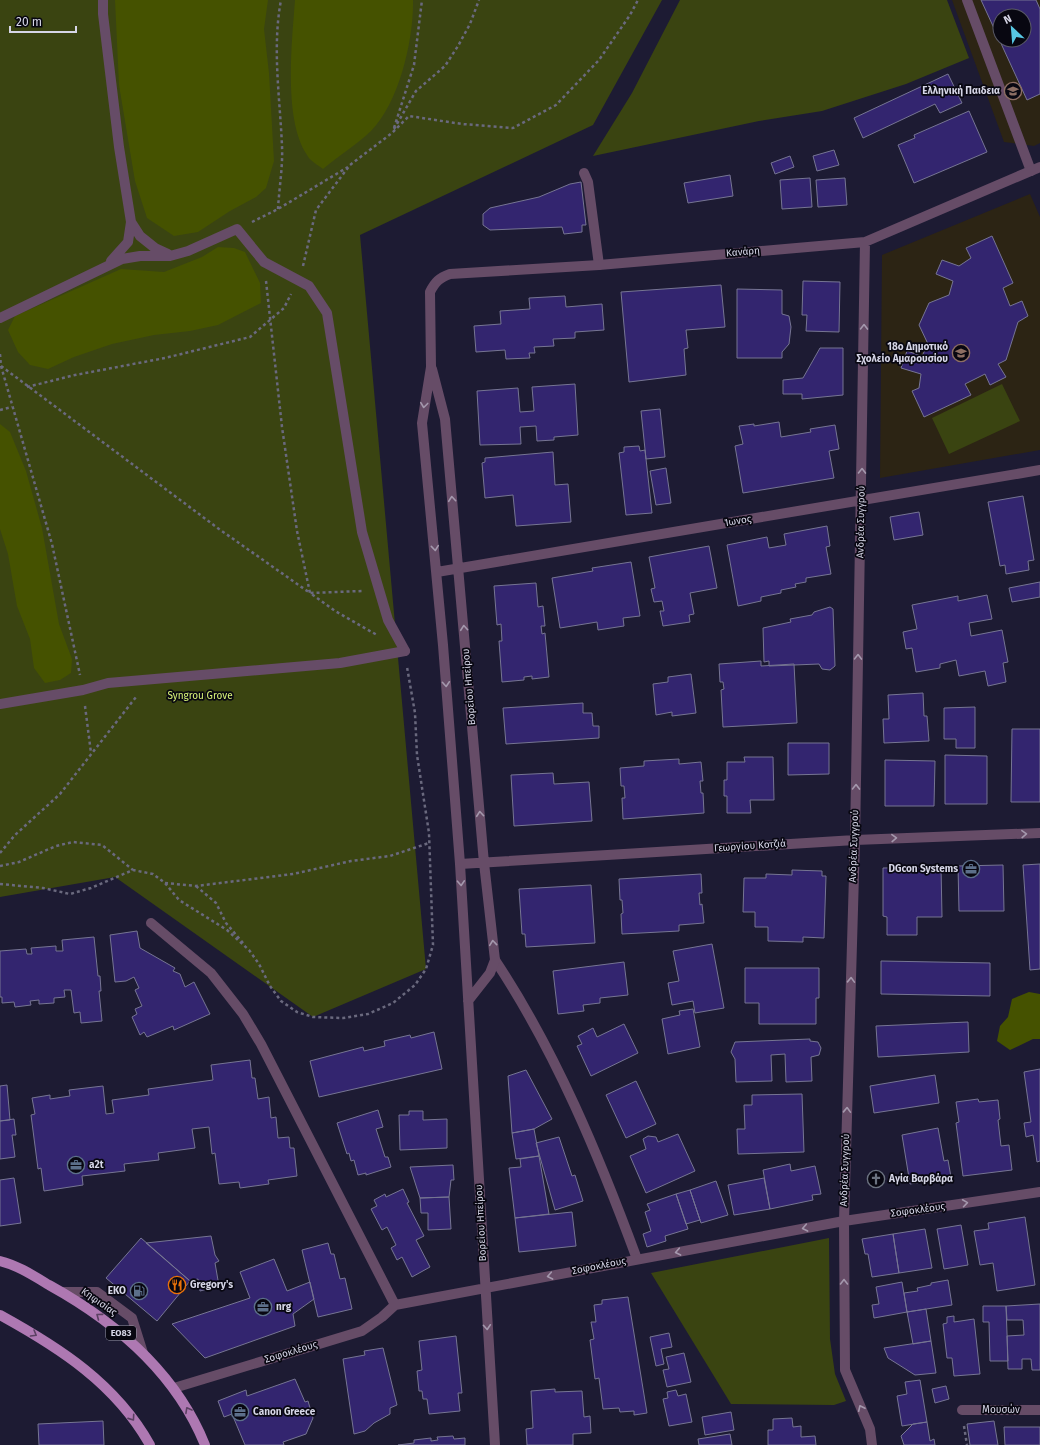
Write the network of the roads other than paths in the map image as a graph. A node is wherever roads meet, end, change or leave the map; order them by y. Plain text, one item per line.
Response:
1 (103, 0) edge
2 (967, 0) edge
3 (1036, 169) edge
4 (584, 173) dead end
5 (131, 222) junction
6 (865, 242) junction
7 (170, 256) junction
8 (599, 265) junction
9 (104, 268) junction
10 (434, 283) joint
11 (0, 318) edge
12 (431, 367) junction
13 (1040, 470) edge
14 (861, 500) junction
15 (458, 568) junction
16 (437, 572) junction
17 (0, 704) edge
18 (1040, 833) edge
19 (855, 840) junction
20 (484, 863) junction
21 (460, 864) junction
22 (151, 923) dead end
23 (494, 960) junction
24 (468, 1001) junction
25 (1040, 1192) edge
26 (844, 1221) junction
27 (637, 1259) junction
28 (0, 1262) edge
29 (485, 1288) junction
30 (63, 1292) junction
31 (395, 1305) junction
32 (0, 1315) edge
33 (143, 1353) junction
34 (174, 1388) junction
35 (962, 1410) dead end
36 (1040, 1410) edge
37 (150, 1445) edge
38 (205, 1445) edge
39 (495, 1445) edge
40 (872, 1445) edge

1 - 5 street
2 - 3 street
3 - 6 street, Κανάρη
4 - 8 street
5 - 7 street
5 - 9 street
6 - 8 street, Κανάρη
14 -> 6 street, Ανδρέα Συγγρού
7 - 9 street
7 - 17 street
8 - 10 street, Κανάρη
9 - 11 street
10 - 12 street, Βορείου Ηπείρου
15 -> 12 street, Βορείου Ηπείρου
12 -> 16 street, Βορείου Ηπείρου
13 - 14 street, Ίωνος
14 - 15 street, Ίωνος
19 -> 14 street, Ανδρέα Συγγρού
15 - 16 street, Ίωνος
20 -> 15 street, Βορείου Ηπείρου
16 -> 21 street, Βορείου Ηπείρου
19 -> 18 street, Γεωργίου Κοτζιά
19 - 20 street, Γεωργίου Κοτζιά
26 -> 19 street, Ανδρέα Συγγρού
20 - 21 street, Γεωργίου Κοτζιά
23 -> 20 street, Βορείου Ηπείρου
21 -> 24 street, Βορείου Ηπείρου
22 - 31 street
23 - 24 street, Βορείου Ηπείρου
23 - 27 street
24 - 29 street, Βορείου Ηπείρου
26 -> 25 street, Σοφοκλέους
26 -> 27 street, Σοφοκλέους
40 -> 26 street, Ανδρέα Συγγρού
27 -> 29 street, Σοφοκλέους
28 - 30 main road, Κηφισίας / ΕΟ83
29 - 31 street, Σοφοκλέους
29 -> 39 street, Βορείου Ηπείρου
33 -> 30 main road, Κηφισίας / ΕΟ83
30 - 33 street
31 - 34 street, Σοφοκλέους
32 -> 37 main road
33 - 34 main road, Κηφισίας / ΕΟ83
38 -> 34 main road, Κηφισίας / ΕΟ83
35 - 36 street, Μουσών

